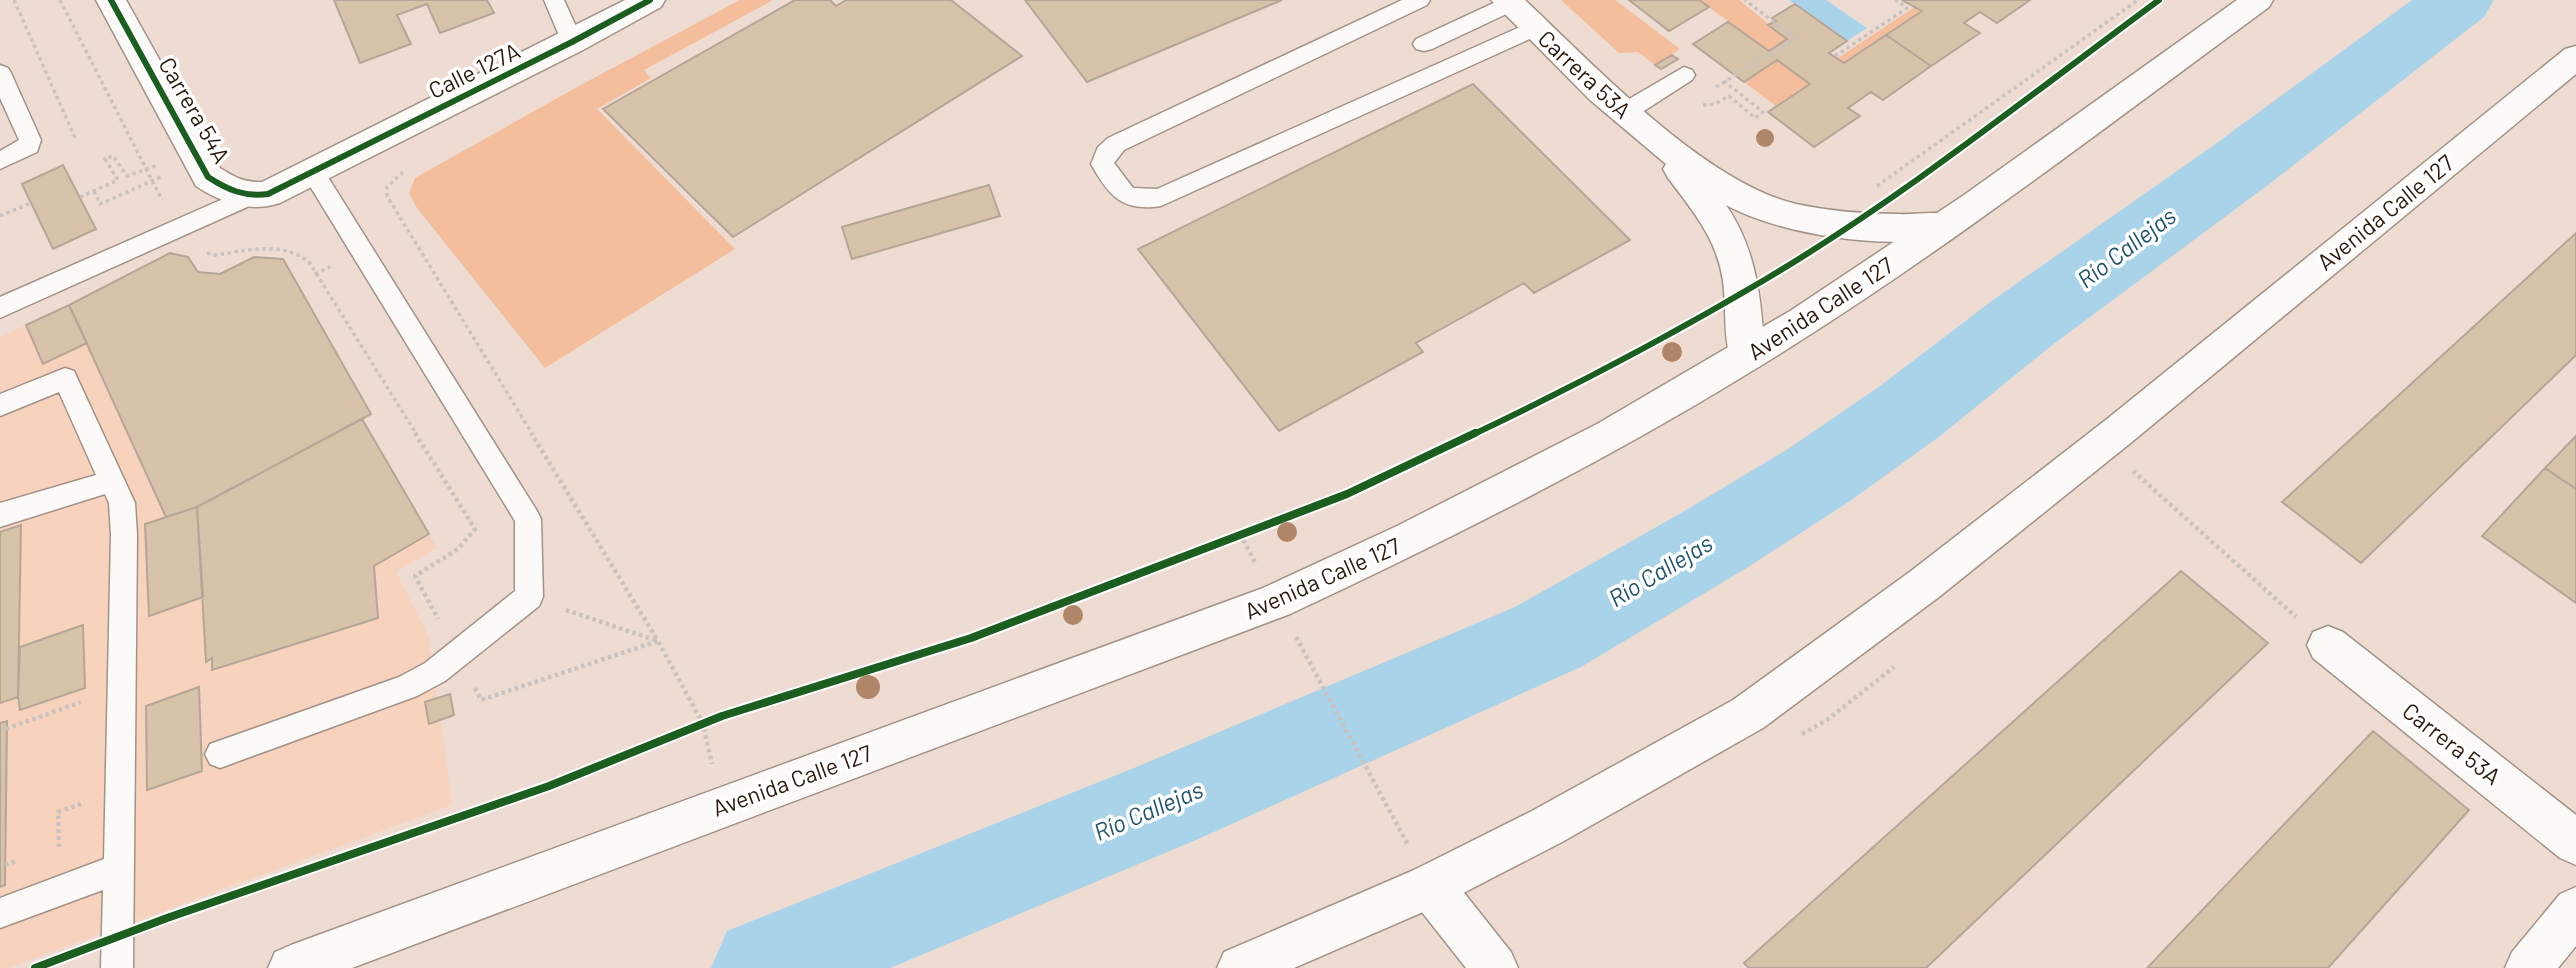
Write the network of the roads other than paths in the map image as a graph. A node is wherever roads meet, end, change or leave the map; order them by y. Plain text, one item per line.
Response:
1 (111, 0) edge
2 (554, 0) edge
3 (650, 0) edge
4 (1420, 0) edge
5 (2258, 0) edge
6 (1508, 2) edge
7 (1536, 28) junction
8 (572, 42) junction
9 (1424, 44) dead end
10 (2576, 57) edge
11 (0, 73) edge
12 (1685, 75) dead end
13 (1625, 111) junction
14 (1664, 147) junction
15 (0, 161) edge
16 (313, 172) junction
17 (248, 197) junction
18 (1943, 225) junction
19 (0, 308) edge
20 (1747, 356) junction
21 (0, 405) edge
22 (112, 481) junction
23 (0, 515) edge
24 (529, 597) joint
25 (2328, 645) road end
26 (220, 754) dead end
27 (2576, 843) edge
28 (118, 869) junction
29 (1430, 886) junction
30 (2576, 910) edge
31 (0, 913) edge
32 (117, 968) edge
33 (290, 968) edge
34 (1240, 968) edge
35 (1495, 968) edge
36 (2528, 968) edge

1 - 17 main road, Carrera 54A
2 - 8 lane
3 - 8 main road, Calle 127A
4 - 7 lane
5 - 18 main road, Avenida Calle 127
6 - 7 main road, Carrera 53A
6 - 9 lane
7 - 13 main road, Carrera 53A
8 - 16 main road, Calle 127A
10 - 29 main road, Avenida Calle 127
11 - 15 lane
12 - 13 lane
13 - 14 main road, Carrera 53A
14 - 18 main road, Carrera 53A
14 - 20 main road, Carrera 53A
16 - 17 main road
16 - 24 lane
17 - 19 lane
18 - 20 main road, Avenida Calle 127
20 - 33 main road, Avenida Calle 127
21 - 22 lane
22 - 23 lane
22 - 28 lane
24 - 26 lane
25 - 27 main road, Carrera 53A
28 - 31 lane
28 - 32 lane
29 - 34 main road, Avenida Calle 127
29 - 35 main road
30 - 36 main road

